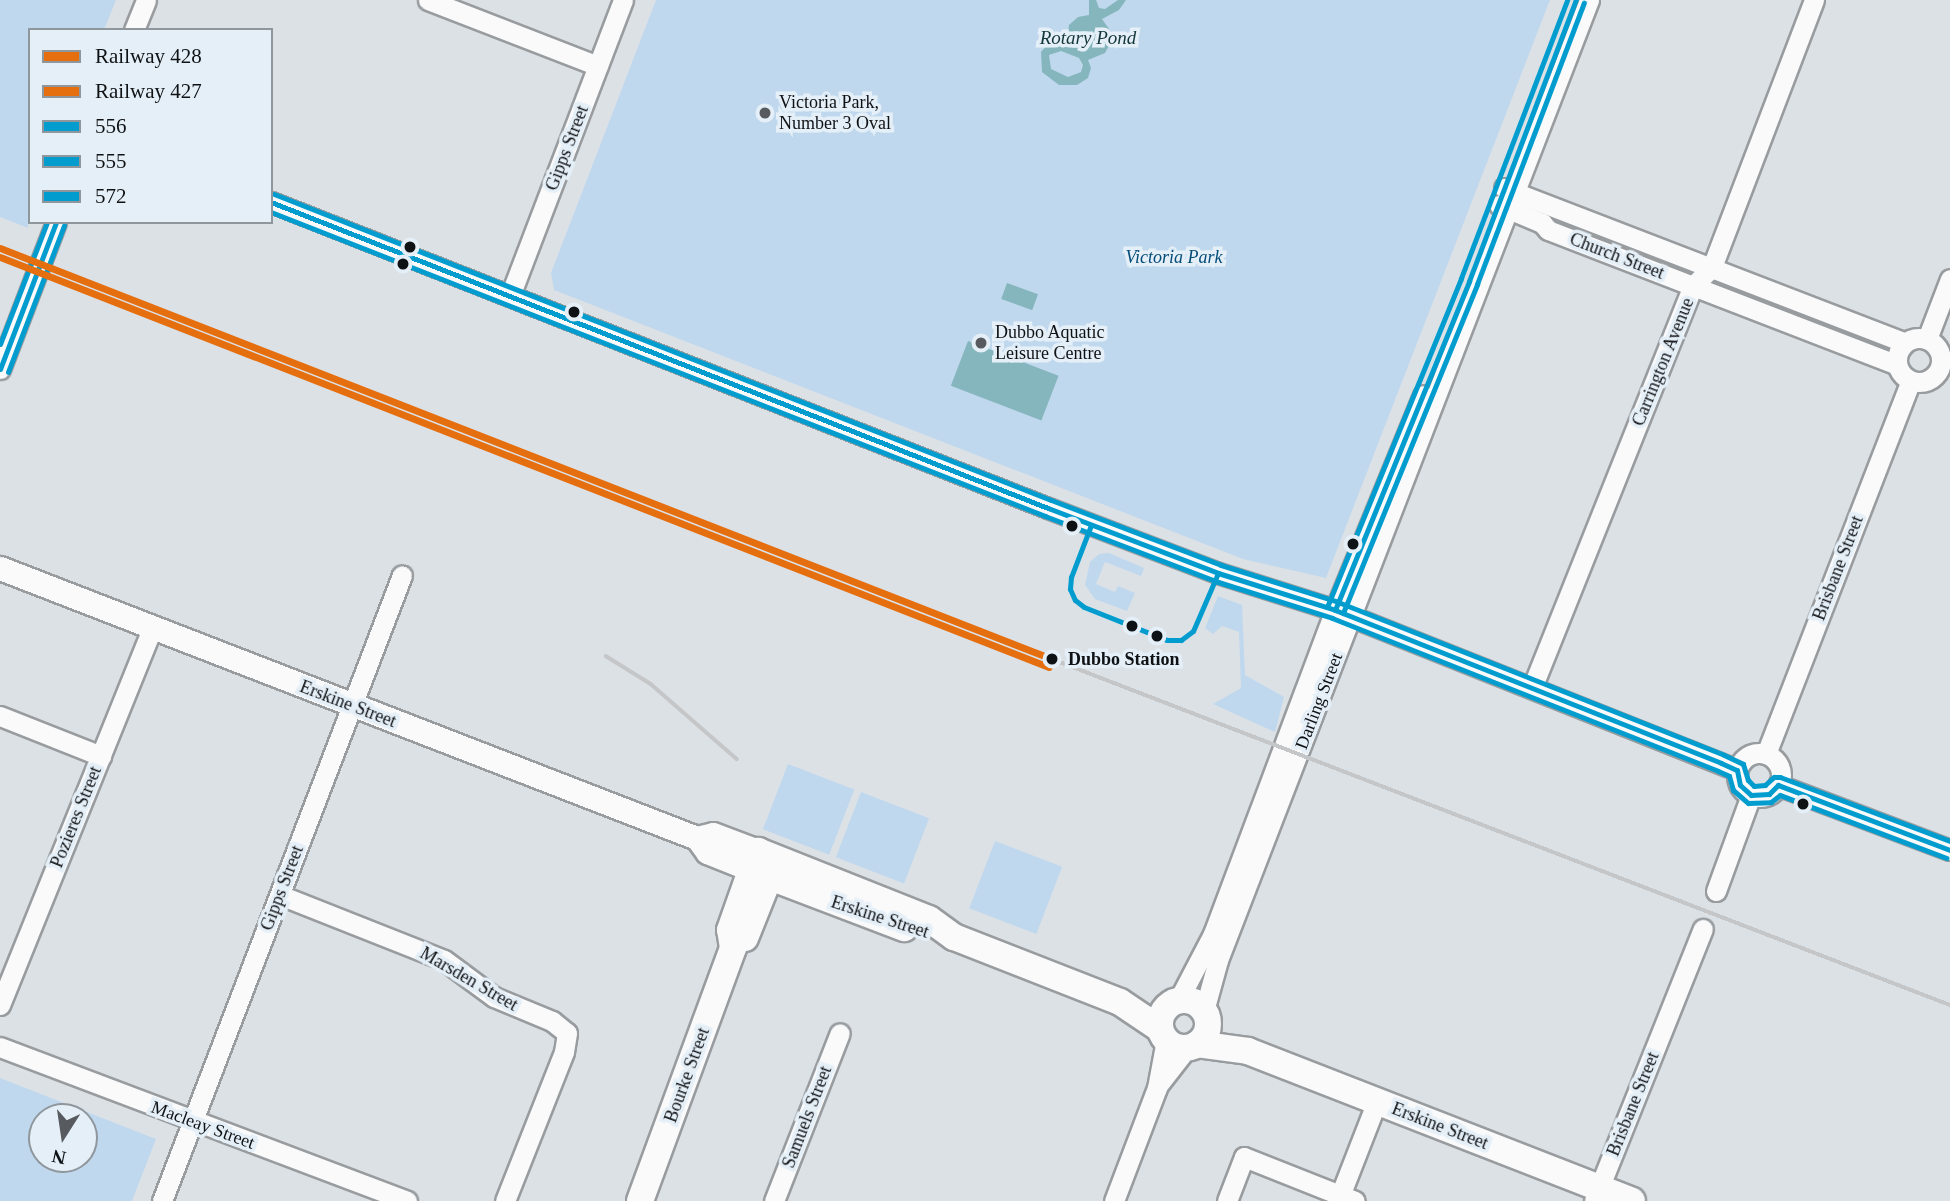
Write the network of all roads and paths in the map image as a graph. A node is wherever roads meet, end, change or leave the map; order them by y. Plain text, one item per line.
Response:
1 (146, 0) edge
2 (428, 0) edge
3 (623, 0) edge
4 (1576, 0) edge
5 (1589, 0) edge
6 (1814, 0) edge
7 (135, 28) edge
8 (598, 66) junction
9 (1506, 198) junction
10 (273, 203) edge
11 (55, 224) edge
12 (1712, 267) junction
13 (1950, 279) edge
14 (1693, 286) junction
15 (510, 296) junction
16 (1927, 339) junction
17 (1904, 342) junction
18 (1946, 359) edge
19 (1896, 364) junction
20 (0, 369) edge
21 (1942, 380) edge
22 (1911, 381) junction
23 (0, 568) edge
24 (402, 575) dead end
25 (1343, 614) junction
26 (152, 629) junction
27 (1532, 688) junction
28 (352, 706) junction
29 (0, 716) edge
30 (1766, 754) junction
31 (101, 756) junction
32 (1737, 769) junction
33 (1778, 785) junction
34 (1751, 795) junction
35 (1950, 850) edge
36 (764, 864) junction
37 (1716, 891) dead end
38 (280, 895) junction
39 (1703, 929) dead end
40 (0, 1005) edge
41 (1206, 1014) junction
42 (1176, 1028) junction
43 (840, 1033) dead end
44 (0, 1047) edge
45 (1248, 1051) junction
46 (1377, 1101) junction
47 (193, 1121) junction
48 (1597, 1194) edge
49 (1345, 1199) edge
50 (162, 1201) edge
51 (407, 1201) edge
52 (505, 1201) edge
53 (640, 1201) edge
54 (775, 1201) edge
55 (1114, 1201) edge
56 (1227, 1201) edge
57 (1632, 1201) edge

1 - 7 street
2 - 8 street
3 - 8 street, Gipps Street
4 - 9 street, Darling Street
5 - 9 street, Darling Street
6 - 12 street, Carrington Avenue
8 - 15 street, Gipps Street
9 - 12 street, Church Street
9 - 14 street, Church Street
9 - 25 street, Darling Street
10 - 15 street
11 - 20 street
12 - 14 street, Carrington Avenue
12 - 17 street, Church Street
13 - 16 street
14 - 19 street, Church Street
14 - 27 street, Carrington Avenue
15 - 25 street
16 - 17 street
16 - 18 street
17 - 19 street
18 - 21 street
19 - 22 street
21 - 22 street
22 - 30 street, Brisbane Street
23 - 26 main road, Erskine Street
24 - 28 street, Gipps Street
25 - 27 street
25 - 41 street, Darling Street
25 - 42 street, Darling Street
26 - 28 main road, Erskine Street
26 - 31 street, Pozieres Street
27 - 32 street
28 - 36 main road, Erskine Street
28 - 38 street, Gipps Street
29 - 31 street
30 - 32 street
30 - 33 street
31 - 40 street, Pozieres Street
32 - 34 street
33 - 34 street
33 - 35 street
34 - 37 street
36 - 42 highway, Erskine Street
36 - 53 highway, Bourke Street
38 - 47 street, Gipps Street
38 - 52 street, Marsden Street
39 - 48 street, Brisbane Street
41 - 42 highway, Erskine Street
41 - 45 highway, Erskine Street
42 - 45 highway, Erskine Street
42 - 55 street, Darling Street
43 - 54 street, Samuels Street
44 - 47 street, Macleay Street
45 - 46 highway, Erskine Street
46 - 48 highway, Erskine Street
46 - 49 street
47 - 50 street, Gipps Street
47 - 51 street, Macleay Street
48 - 57 highway, Erskine Street
49 - 56 street

